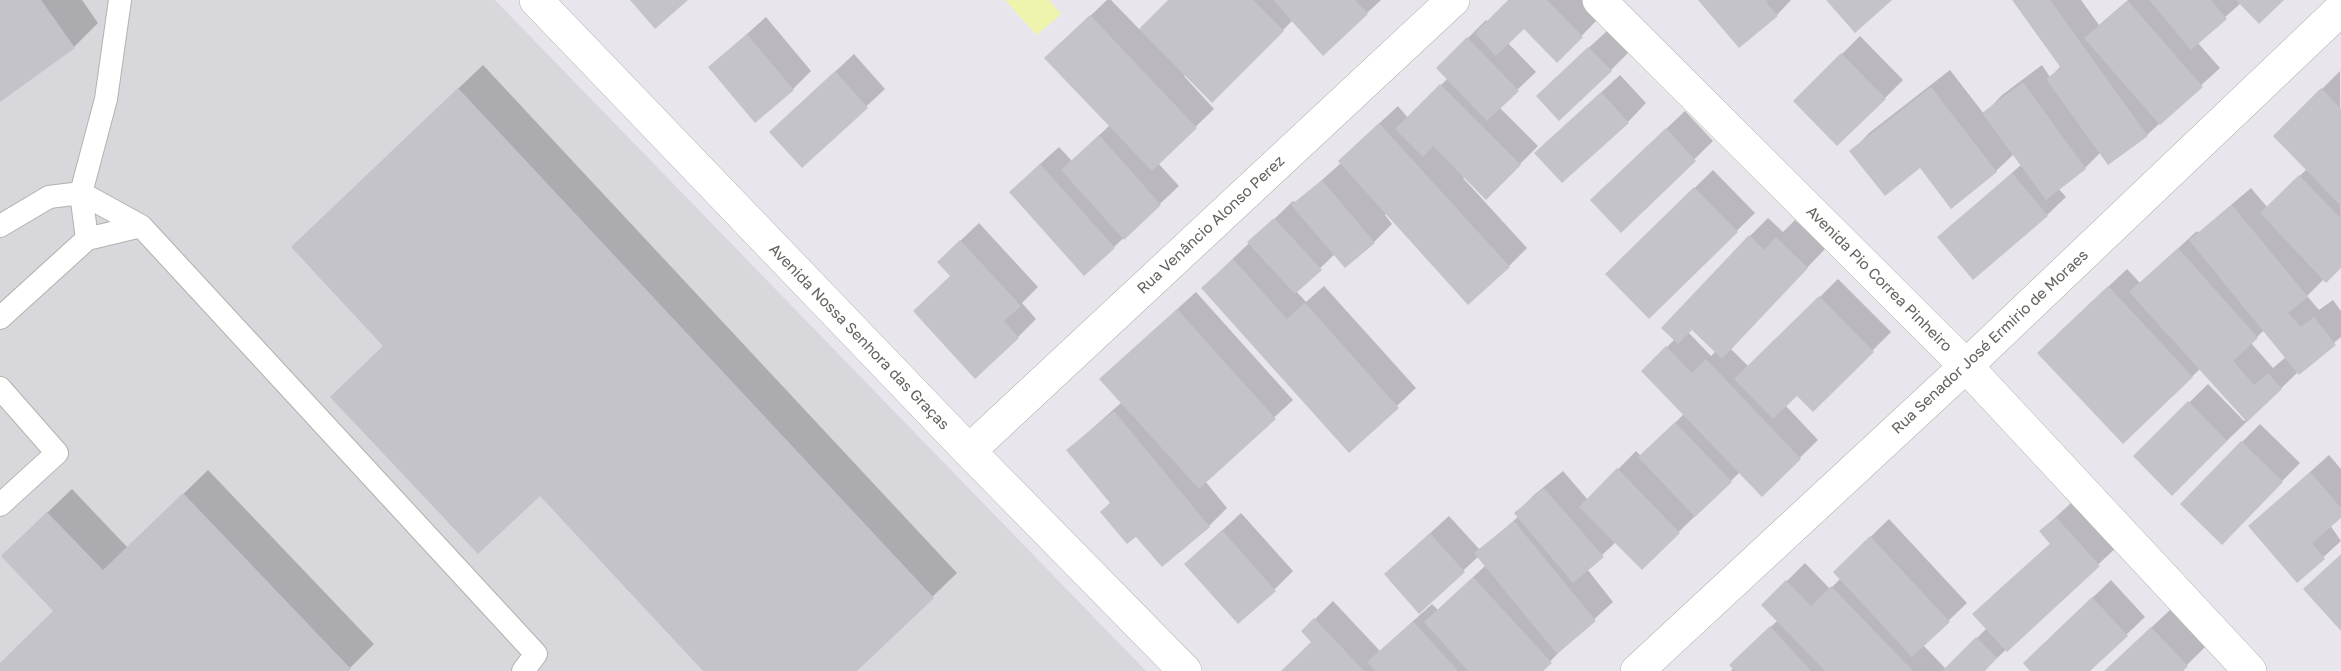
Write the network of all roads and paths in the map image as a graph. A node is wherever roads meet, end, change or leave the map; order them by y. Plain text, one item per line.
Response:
1 (120, 0) edge
2 (536, 0) edge
3 (1453, 0) edge
4 (1599, 0) edge
5 (2341, 9) edge
6 (81, 193) junction
7 (0, 226) edge
8 (141, 226) junction
9 (87, 239) junction
10 (0, 318) edge
11 (1966, 366) junction
12 (0, 388) edge
13 (969, 451) junction
14 (0, 505) edge
15 (523, 671) edge
16 (1185, 671) edge
17 (1637, 671) edge
18 (2250, 671) edge

1 - 6 lane
2 - 13 street, Avenida Nossa Senhora das Graças
3 - 13 street, Rua Venâncio Alonso Perez
4 - 11 street, Avenida Pio Correa Pinheiro
5 - 11 street, Rua Senador José Ermirio de Moraes
6 - 7 lane
6 - 8 lane
6 - 9 lane
8 - 9 lane
8 - 15 lane
9 - 10 lane
11 - 17 street, Rua Senador José Ermirio de Moraes
11 - 18 street, Avenida Pio Correa Pinheiro
12 - 14 lane
13 - 16 street, Avenida Nossa Senhora das Graças

